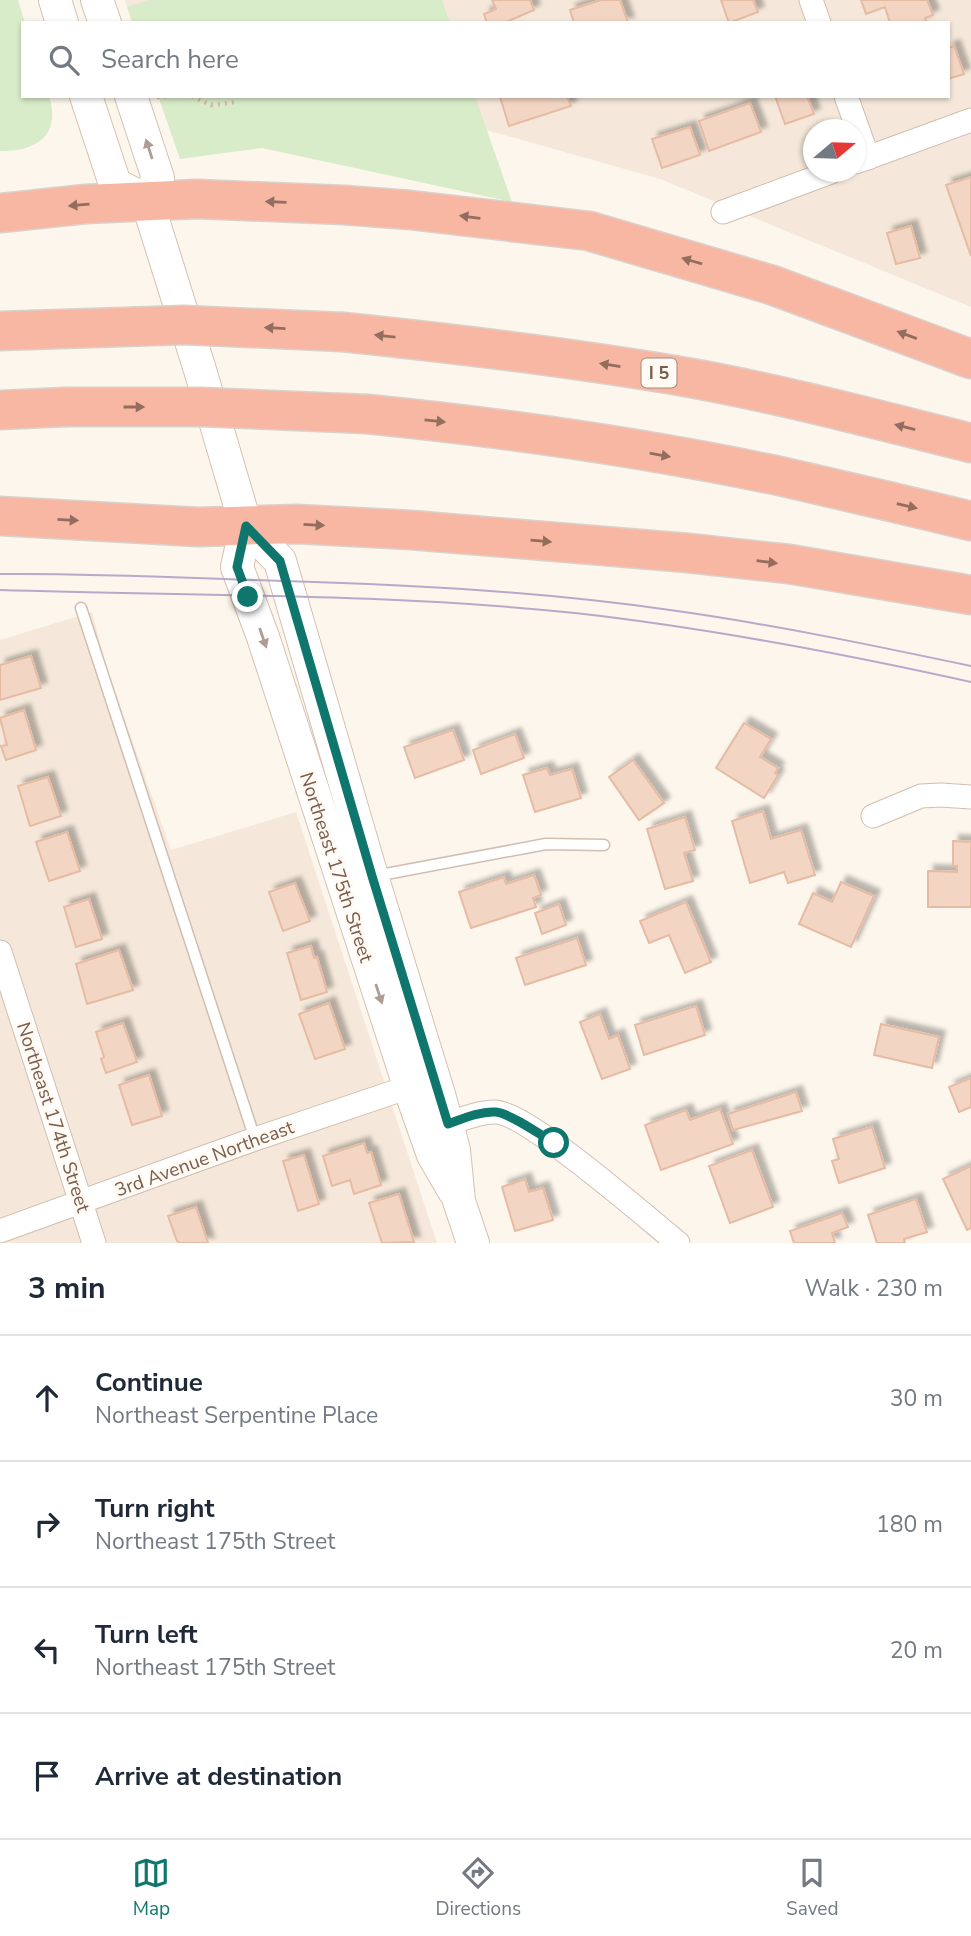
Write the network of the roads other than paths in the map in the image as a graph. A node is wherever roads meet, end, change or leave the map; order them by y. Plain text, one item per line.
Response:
1 (55, 0) edge
2 (97, 0) edge
3 (811, 0) edge
4 (61, 21) edge
5 (104, 21) edge
6 (818, 21) edge
7 (87, 98) edge
8 (132, 98) edge
9 (846, 98) edge
10 (852, 119) edge
11 (971, 120) edge
12 (866, 159) edge
13 (804, 182) edge
14 (147, 201) junction
15 (723, 212) dead end
16 (0, 213) edge
17 (15, 330) edge
18 (971, 359) edge
19 (0, 410) edge
20 (971, 443) edge
21 (0, 516) edge
22 (971, 521) edge
23 (246, 526) junction
24 (971, 595) edge
25 (81, 608) dead end
26 (971, 797) edge
27 (873, 817) dead end
28 (604, 845) dead end
29 (372, 876) junction
30 (0, 952) edge
31 (409, 1087) junction
32 (448, 1124) junction
33 (255, 1139) junction
34 (459, 1201) junction
35 (82, 1202) junction
36 (0, 1231) edge
37 (94, 1243) edge
38 (473, 1243) edge
39 (678, 1243) edge

1 - 4 main road
2 - 5 main road
3 - 6 street
7 - 14 main road
14 -> 8 main road
9 - 10 street
11 - 12 street
13 - 15 street
14 -> 16 highway
18 -> 14 highway
14 - 23 main road, Northeast 175th Street
20 -> 17 highway, I 5, bridge
19 -> 22 highway, bridge
21 -> 23 highway
23 -> 24 highway
23 - 29 main road, Northeast 175th Street
23 -> 31 main road, Northeast 175th Street
25 - 33 lane
26 - 27 street
28 - 29 lane
29 - 32 main road, Northeast 175th Street
30 - 35 street, Northeast 174th Street
31 - 33 street, 3rd Avenue Northeast
31 - 34 main road, Northeast 175th Street
32 - 34 main road, Northeast 175th Street
32 - 39 street
33 - 35 street, 3rd Avenue Northeast
34 - 38 main road, Northeast 175th Street
35 - 36 street, 3rd Avenue Northeast
35 - 37 street, Northeast 174th Street

